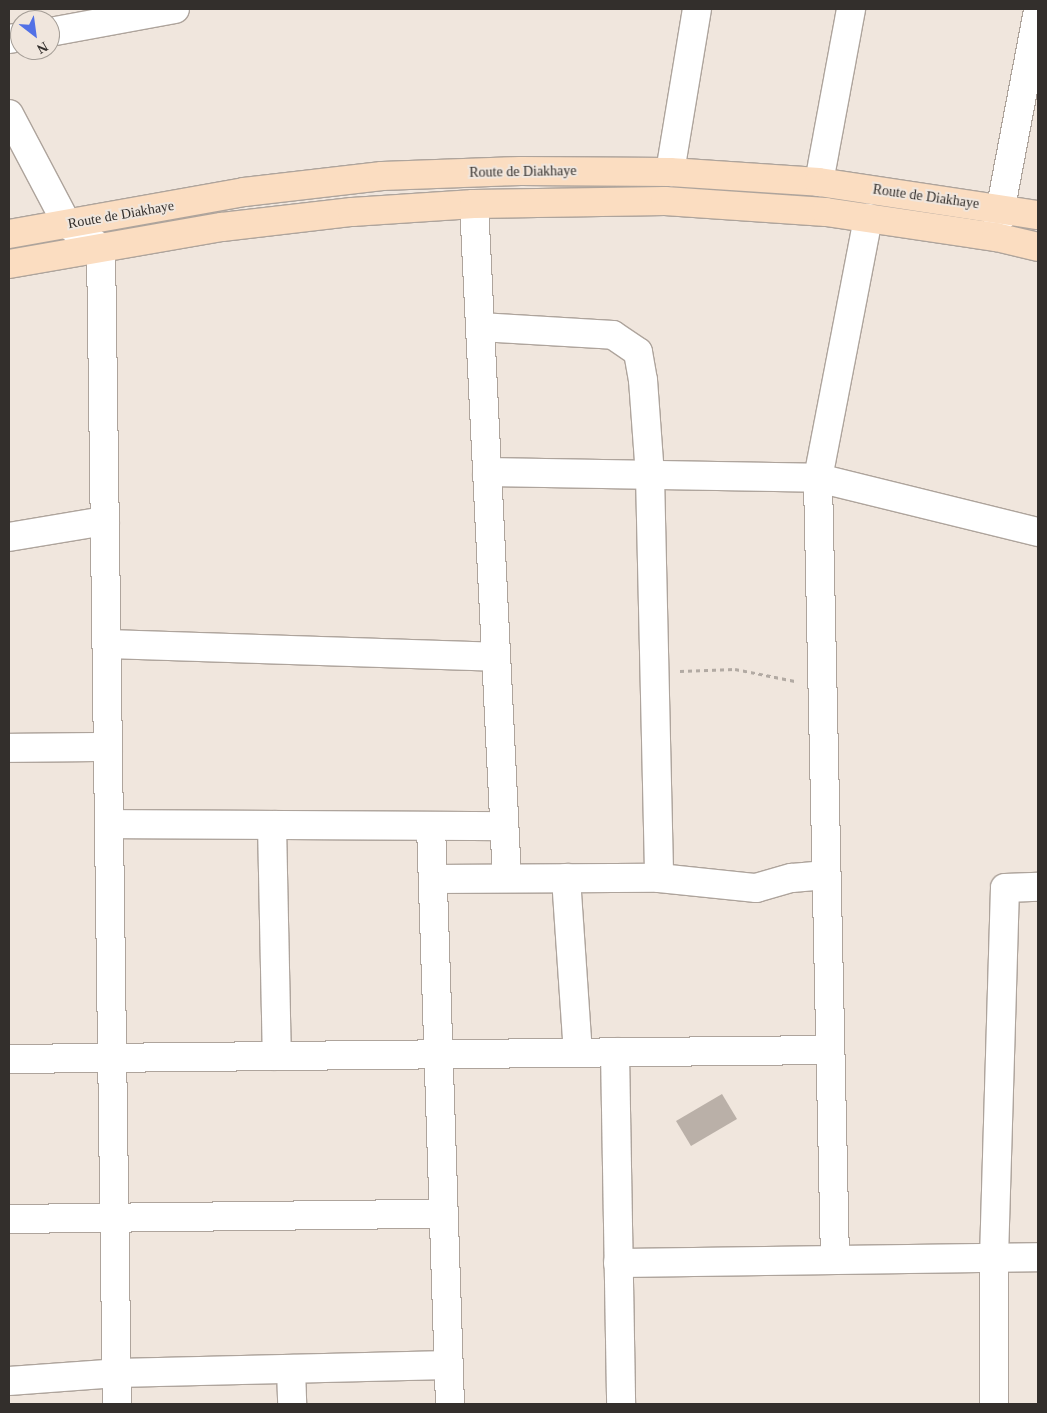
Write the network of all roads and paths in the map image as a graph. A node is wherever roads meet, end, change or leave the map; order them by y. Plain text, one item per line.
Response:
1 (175, 9) edge
2 (696, 9) edge
3 (851, 9) edge
4 (1038, 13) edge
5 (60, 30) edge
6 (9, 114) edge
7 (670, 172) junction
8 (819, 182) junction
9 (474, 204) junction
10 (1002, 208) junction
11 (1038, 216) edge
12 (868, 218) junction
13 (67, 224) junction
14 (9, 234) edge
15 (996, 237) junction
16 (1038, 246) edge
17 (101, 248) junction
18 (9, 264) edge
19 (480, 327) junction
20 (487, 472) junction
21 (650, 475) junction
22 (818, 478) junction
23 (104, 521) junction
24 (1038, 532) edge
25 (9, 537) edge
26 (106, 644) junction
27 (496, 657) junction
28 (656, 672) junction
29 (822, 686) junction
30 (108, 747) junction
31 (9, 748) edge
32 (109, 824) junction
33 (272, 825) junction
34 (431, 826) junction
35 (504, 826) junction
36 (826, 875) junction
37 (507, 878) junction
38 (566, 878) junction
39 (658, 878) junction
40 (433, 879) junction
41 (1038, 887) edge
42 (830, 1050) junction
43 (615, 1052) junction
44 (578, 1053) junction
45 (438, 1054) junction
46 (277, 1056) junction
47 (112, 1058) junction
48 (9, 1059) edge
49 (443, 1214) junction
50 (114, 1218) junction
51 (9, 1219) edge
52 (1038, 1257) edge
53 (994, 1258) junction
54 (835, 1260) junction
55 (618, 1263) junction
56 (449, 1365) junction
57 (291, 1369) junction
58 (117, 1373) junction
59 (9, 1380) edge
60 (117, 1404) edge
61 (292, 1404) edge
62 (450, 1404) edge
63 (621, 1404) edge
64 (994, 1404) edge

1 - 5 street
2 - 7 street
3 - 8 street
4 - 10 street
6 - 13 street
7 - 8 main road, Route de Diakhaye
7 - 13 main road, Route de Diakhaye
8 - 10 main road, Route de Diakhaye
9 - 12 main road, Route de Diakhaye
9 - 17 main road, Route de Diakhaye
9 - 19 street
10 - 11 main road, Route de Diakhaye
10 - 15 street
12 - 15 main road, Route de Diakhaye
12 - 22 street
13 - 14 main road, Route de Diakhaye
13 - 17 street
15 - 16 main road, Route de Diakhaye
17 - 18 main road, Route de Diakhaye
17 - 23 street
19 - 20 street
19 - 21 street
20 - 21 street
20 - 27 street
21 - 22 street
21 - 28 street
22 - 24 street
22 - 29 street
23 - 25 street
23 - 26 street
26 - 27 street
26 - 30 street
27 - 35 street
28 - 29 path
28 - 39 street
29 - 36 street
30 - 31 street
30 - 32 street
32 - 33 street
32 - 47 street
33 - 34 street
33 - 46 street
34 - 35 street
34 - 40 street
35 - 37 street
36 - 39 street
36 - 42 street
37 - 38 street
37 - 40 street
38 - 39 street
38 - 44 street
40 - 45 street
41 - 53 street
42 - 43 street
42 - 54 street
43 - 44 street
43 - 55 street
44 - 45 street
45 - 46 street
45 - 49 street
46 - 47 street
47 - 48 street
47 - 50 street
49 - 50 street
49 - 56 street
50 - 51 street
50 - 58 street
52 - 53 street
53 - 54 street
53 - 64 street
54 - 55 street
55 - 63 street
56 - 57 street
56 - 62 street
57 - 58 street
57 - 61 street
58 - 59 street
58 - 60 street

